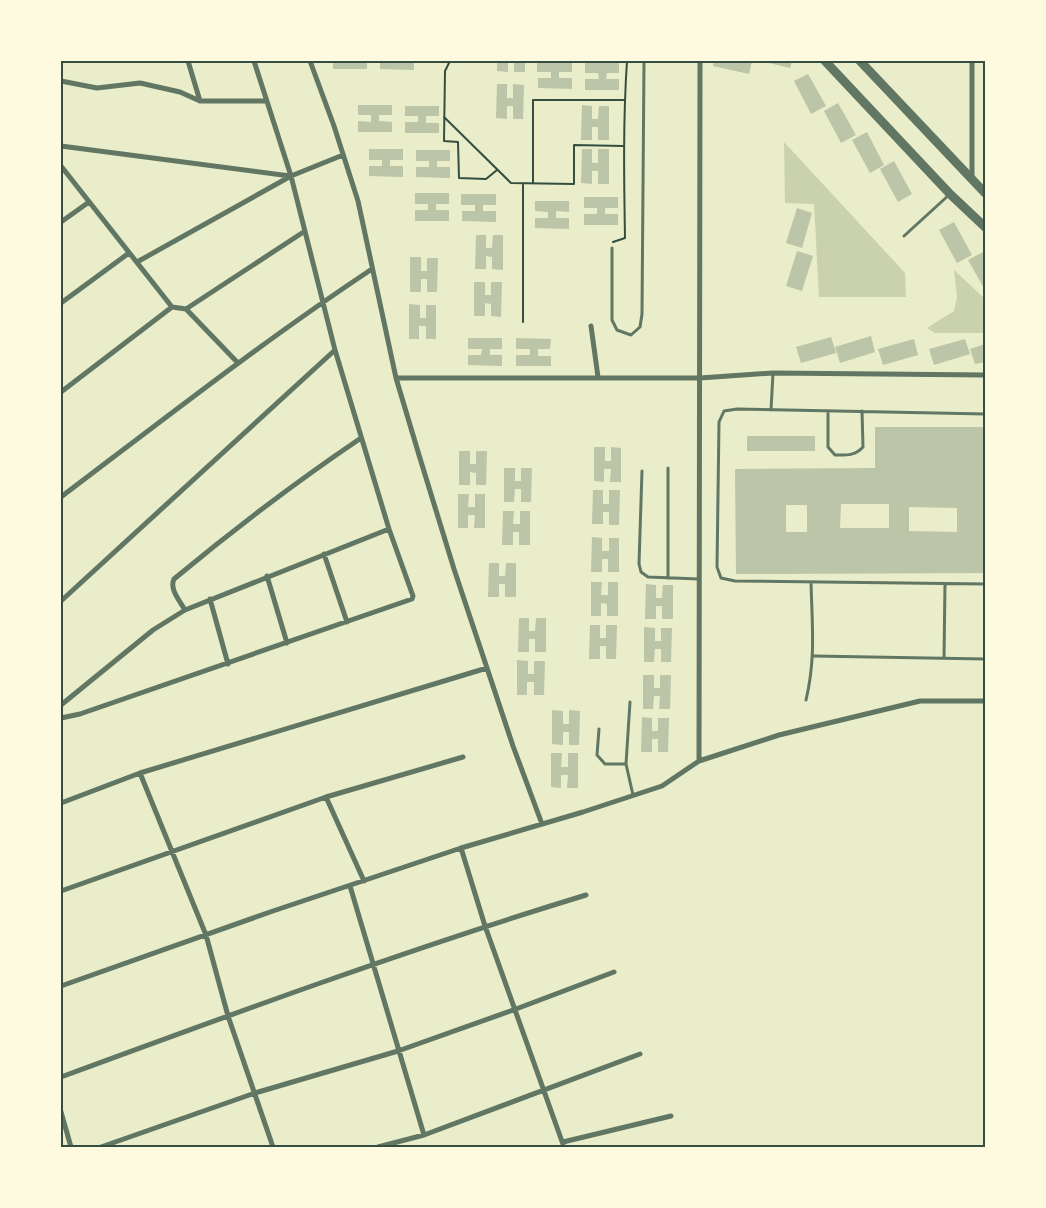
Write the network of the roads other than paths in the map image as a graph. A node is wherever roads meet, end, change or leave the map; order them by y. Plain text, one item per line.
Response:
1 (188, 61) edge
2 (254, 61) edge
3 (310, 61) edge
4 (644, 61) edge
5 (700, 61) edge
6 (825, 61) edge
7 (860, 61) edge
8 (972, 61) edge
9 (61, 82) edge
10 (200, 101) junction
11 (266, 101) junction
12 (61, 146) edge
13 (343, 155) junction
14 (61, 166) edge
15 (291, 176) junction
16 (972, 180) junction
17 (985, 193) edge
18 (950, 194) junction
19 (89, 202) junction
20 (61, 222) edge
21 (985, 227) edge
22 (305, 231) junction
23 (904, 236) dead end
24 (612, 248) road end
25 (129, 253) junction
26 (137, 262) junction
27 (372, 269) junction
28 (323, 302) junction
29 (61, 303) edge
30 (172, 306) junction
31 (186, 309) junction
32 (591, 326) dead end
33 (335, 350) junction
34 (238, 363) junction
35 (773, 373) junction
36 (985, 375) edge
37 (396, 378) junction
38 (598, 378) junction
39 (700, 378) junction
40 (61, 392) edge
41 (771, 410) junction
42 (828, 411) junction
43 (862, 411) junction
44 (985, 414) edge
45 (361, 438) junction
46 (668, 468) dead end
47 (642, 471) dead end
48 (61, 497) edge
49 (389, 529) junction
50 (324, 554) junction
51 (267, 576) junction
52 (668, 578) junction
53 (700, 579) junction
54 (811, 582) junction
55 (945, 584) junction
56 (985, 584) edge
57 (210, 599) junction
58 (61, 601) edge
59 (184, 610) junction
60 (347, 622) junction
61 (287, 643) junction
62 (814, 656) junction
63 (944, 658) junction
64 (985, 659) edge
65 (228, 664) junction
66 (487, 668) junction
67 (806, 700) dead end
68 (985, 701) edge
69 (630, 702) dead end
70 (61, 704) edge
71 (61, 718) edge
72 (599, 729) dead end
73 (463, 757) dead end
74 (699, 762) junction
75 (626, 764) junction
76 (140, 773) junction
77 (633, 795) junction
78 (326, 797) junction
79 (61, 803) edge
80 (542, 824) junction
81 (461, 848) junction
82 (173, 852) junction
83 (364, 881) junction
84 (350, 886) junction
85 (61, 891) edge
86 (586, 895) dead end
87 (485, 926) junction
88 (206, 935) junction
89 (374, 965) junction
90 (614, 972) dead end
91 (61, 986) edge
92 (516, 1009) junction
93 (228, 1016) junction
94 (398, 1051) junction
95 (640, 1054) dead end
96 (61, 1077) edge
97 (543, 1091) junction
98 (255, 1093) junction
99 (61, 1112) edge
100 (671, 1116) dead end
101 (424, 1135) junction
102 (563, 1144) edge
103 (71, 1147) edge
104 (101, 1147) edge
105 (273, 1147) edge
106 (378, 1147) edge

1 - 10 street
2 - 11 street
3 - 13 street
4 - 24 lane
5 - 39 street
6 - 18 street
7 - 16 street
8 - 16 street
9 - 10 street
10 - 11 street
11 - 15 street
12 - 15 street
13 - 15 street
13 - 27 street
14 - 19 street
15 - 22 street
15 - 26 street
16 - 17 street
18 - 21 street
18 - 23 lane
19 - 20 street
19 - 25 street
22 - 28 street
22 - 31 street
25 - 26 street
25 - 29 street
26 - 30 street
27 - 28 street
27 - 37 street
28 - 33 street
28 - 34 street
30 - 31 street
30 - 40 street
31 - 34 street
32 - 38 street
33 - 45 street
33 - 58 street
34 - 48 street
35 - 36 street
35 - 39 street
35 - 41 lane
37 - 38 street
37 - 66 street
38 - 39 street
39 - 53 street
41 - 42 lane
41 - 54 lane
42 - 43 lane
42 - 43 lane
43 - 44 lane
45 - 49 street
45 - 59 street
46 - 52 lane
47 - 52 lane
49 - 50 street
49 - 60 street
50 - 51 street
50 - 60 street
51 - 57 street
51 - 61 street
52 - 53 lane
53 - 74 street
54 - 55 lane
54 - 62 lane
55 - 56 lane
55 - 63 lane
57 - 59 street
57 - 65 street
59 - 70 street
60 - 61 street
61 - 65 street
62 - 63 lane
62 - 67 lane
63 - 64 lane
65 - 71 street
66 - 76 street
66 - 80 street
68 - 74 street
69 - 75 lane
72 - 75 lane
73 - 78 street
74 - 77 street
75 - 77 lane
76 - 79 street
76 - 82 street
77 - 80 street
78 - 82 street
78 - 83 street
80 - 81 street
81 - 83 street
81 - 87 street
82 - 85 street
82 - 88 street
83 - 84 street
84 - 88 street
84 - 89 street
86 - 87 street
87 - 89 street
87 - 92 street
88 - 91 street
88 - 93 street
89 - 93 street
89 - 94 street
90 - 92 street
92 - 94 street
92 - 97 street
93 - 96 street
93 - 98 street
94 - 98 street
94 - 101 street
95 - 97 street
97 - 101 street
97 - 102 street
98 - 104 street
98 - 105 street
99 - 103 street
100 - 102 street
101 - 106 street

